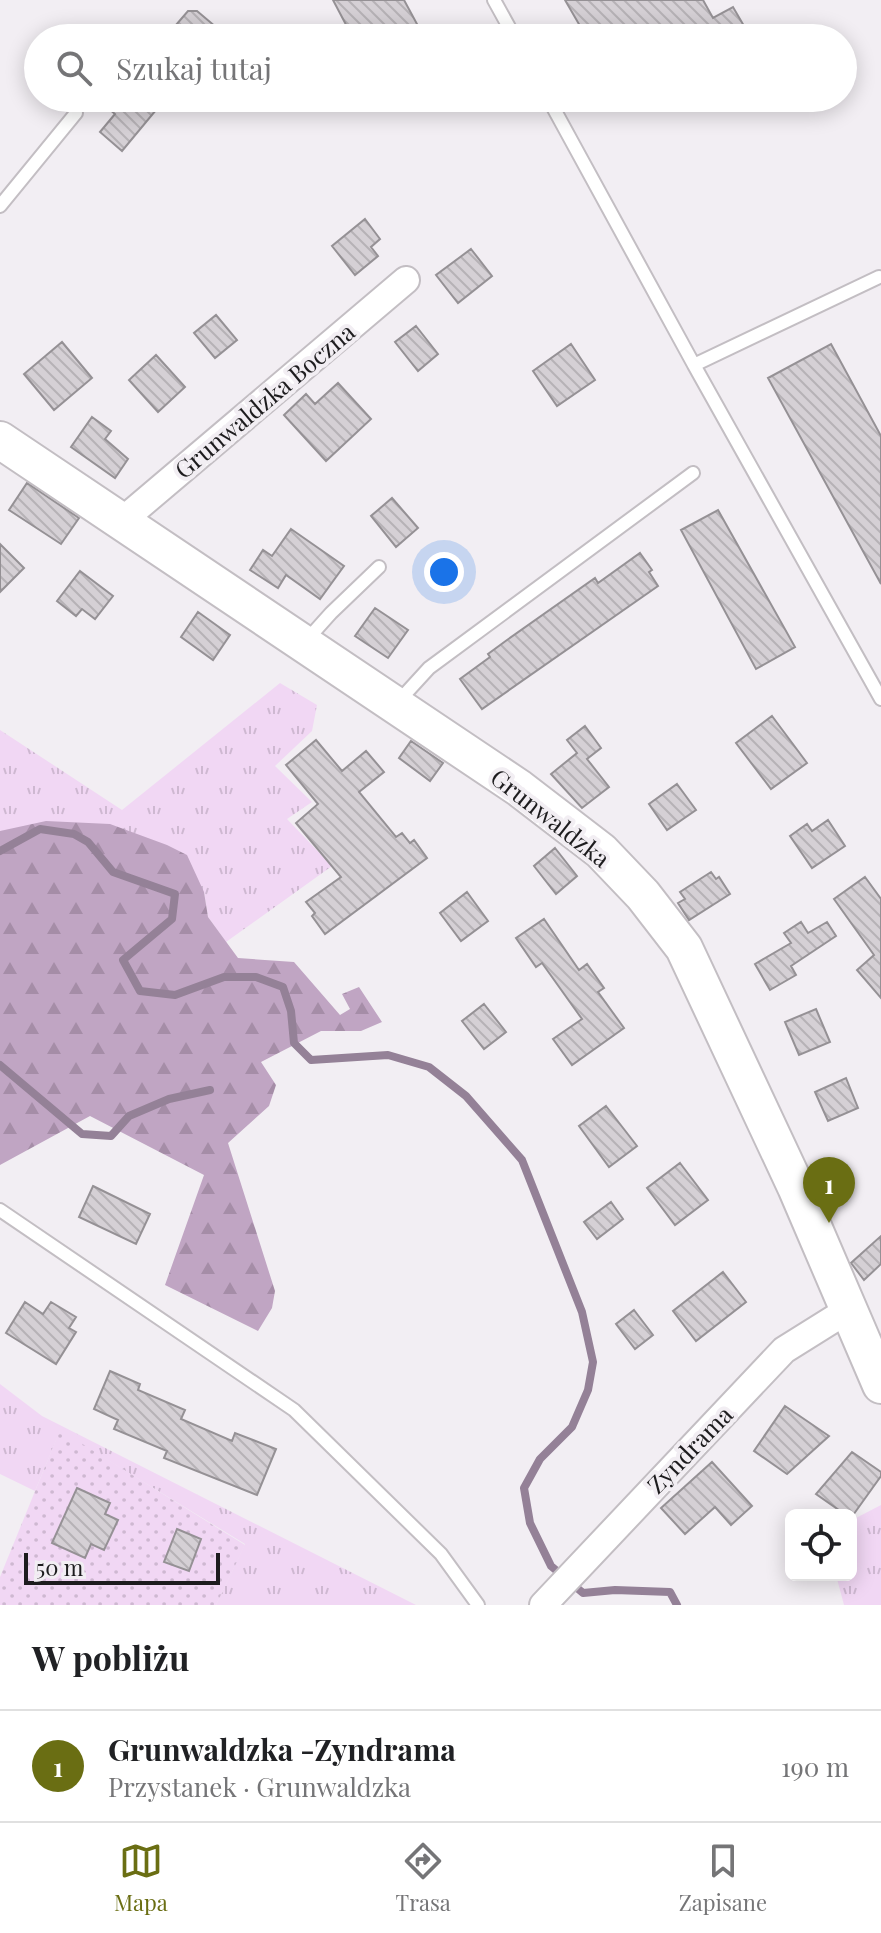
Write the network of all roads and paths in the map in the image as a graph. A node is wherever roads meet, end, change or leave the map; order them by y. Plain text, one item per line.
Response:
1 (494, 0) edge
2 (507, 24) edge
3 (556, 112) edge
4 (76, 113) dead end
5 (0, 206) edge
6 (879, 277) edge
7 (406, 280) dead end
8 (694, 365) junction
9 (0, 440) edge
10 (693, 473) dead end
11 (123, 520) junction
12 (379, 567) dead end
13 (303, 645) junction
14 (881, 699) edge
15 (395, 705) junction
16 (0, 1210) edge
17 (848, 1310) junction
18 (881, 1385) edge
19 (552, 1596) edge
20 (478, 1605) edge

1 - 2 lane
3 - 8 lane
4 - 5 lane
6 - 8 lane
7 - 11 street, Grunwaldzka Boczna
8 - 14 lane
9 - 11 street, Grunwaldzka
10 - 15 lane
11 - 13 street, Grunwaldzka
12 - 13 lane
13 - 15 street, Grunwaldzka
15 - 17 street, Grunwaldzka
16 - 20 lane
17 - 18 street, Grunwaldzka
17 - 19 street, Zyndrama

